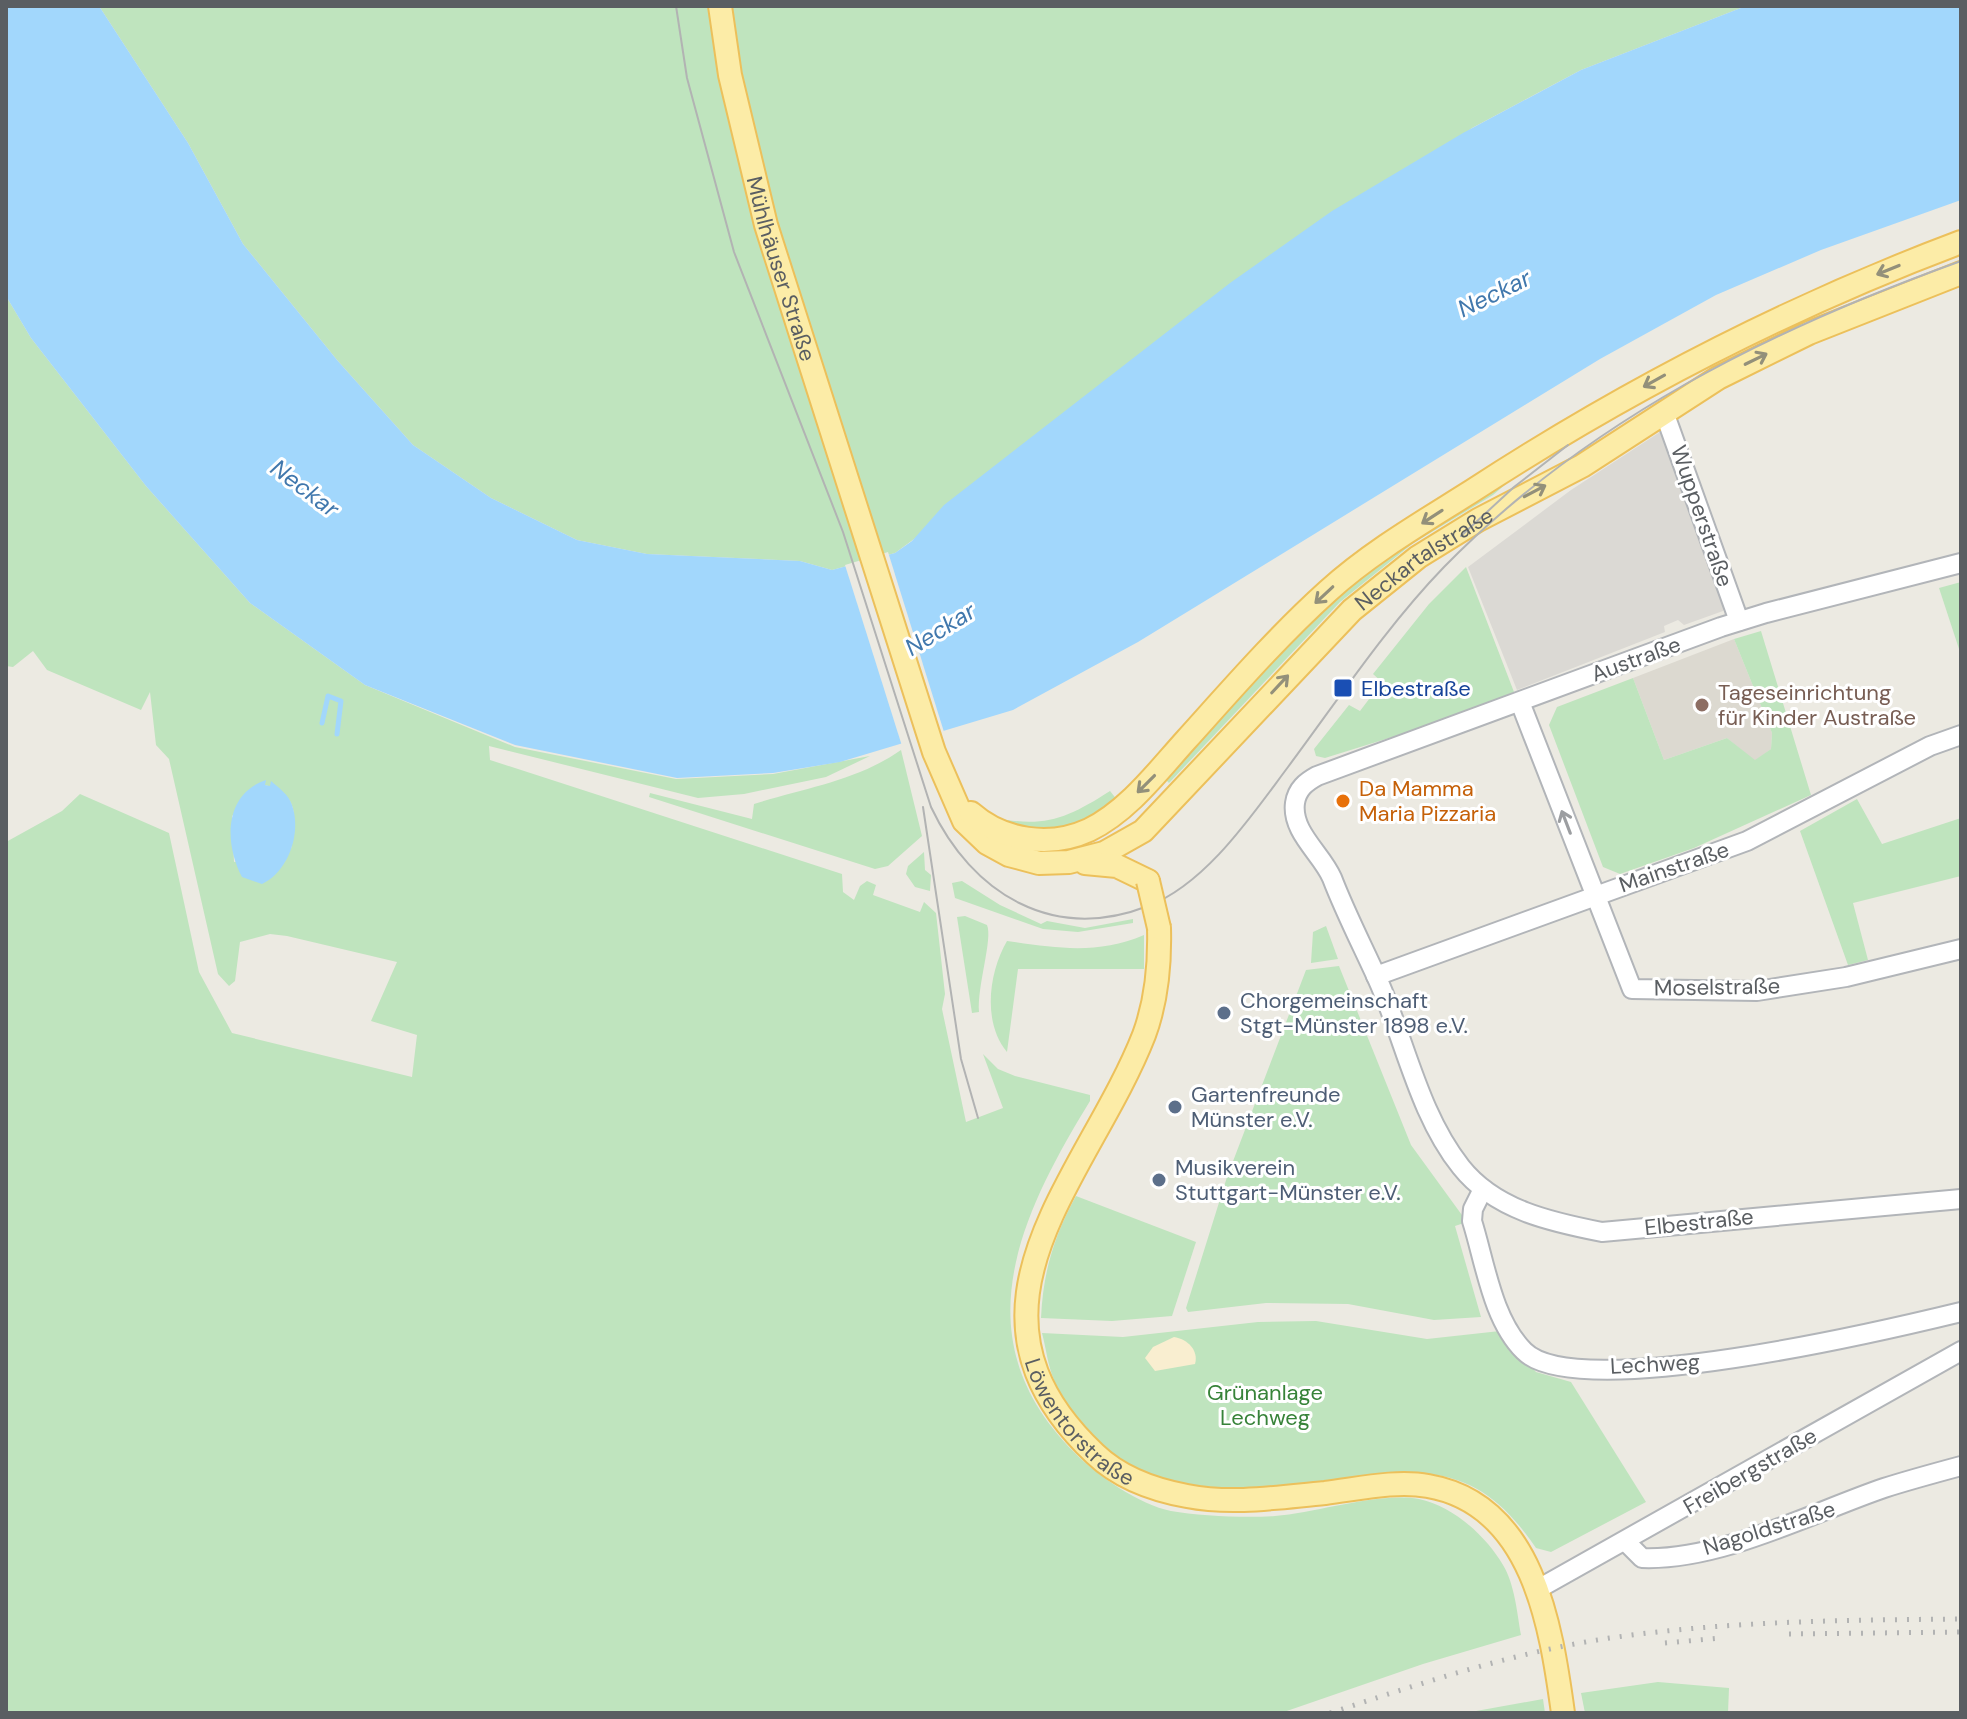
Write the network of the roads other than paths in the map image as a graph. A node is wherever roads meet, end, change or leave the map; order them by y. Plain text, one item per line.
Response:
1 (720, 6) edge
2 (1961, 242) edge
3 (1961, 273) edge
4 (1664, 412) junction
5 (1961, 563) edge
6 (1739, 621) junction
7 (1520, 702) junction
8 (1961, 735) edge
9 (939, 764) joint
10 (1317, 776) joint
11 (958, 802) junction
12 (1114, 814) junction
13 (1131, 839) junction
14 (1069, 862) junction
15 (1148, 881) junction
16 (1596, 893) junction
17 (1961, 949) edge
18 (1376, 976) junction
19 (1483, 1189) junction
20 (1961, 1199) edge
21 (1961, 1312) edge
22 (1961, 1351) edge
23 (1961, 1466) edge
24 (1626, 1542) junction
25 (1538, 1589) junction
26 (1563, 1713) edge

1 - 9 main road, Mühlhäuser Straße
2 -> 12 main road, Neckartalstraße
4 -> 3 main road, Neckartalstraße
4 - 6 street, Wupperstraße
13 -> 4 main road, Neckartalstraße
5 - 6 street, Austraße
6 - 7 street, Austraße
7 - 10 street, Austraße
16 -> 7 street, Moselstraße
8 - 16 street, Mainstraße
9 - 11 main road, Neckartalstraße
10 - 18 street, Elbestraße
11 - 12 main road, Neckartalstraße
11 - 14 main road, Neckartalstraße
12 - 13 main road, Löwentorstraße
13 - 14 main road, Neckartalstraße
13 - 15 main road, Löwentorstraße
14 - 15 main road
15 - 25 main road, Löwentorstraße, bridge
16 - 17 street, Moselstraße
16 - 18 street, Mainstraße
18 - 19 street, Elbestraße
19 - 20 street, Elbestraße
19 - 21 street, Lechweg
22 - 24 street, Freibergstraße
23 - 24 street, Nagoldstraße
24 - 25 street, Freibergstraße
25 - 26 main road, Löwentorstraße

